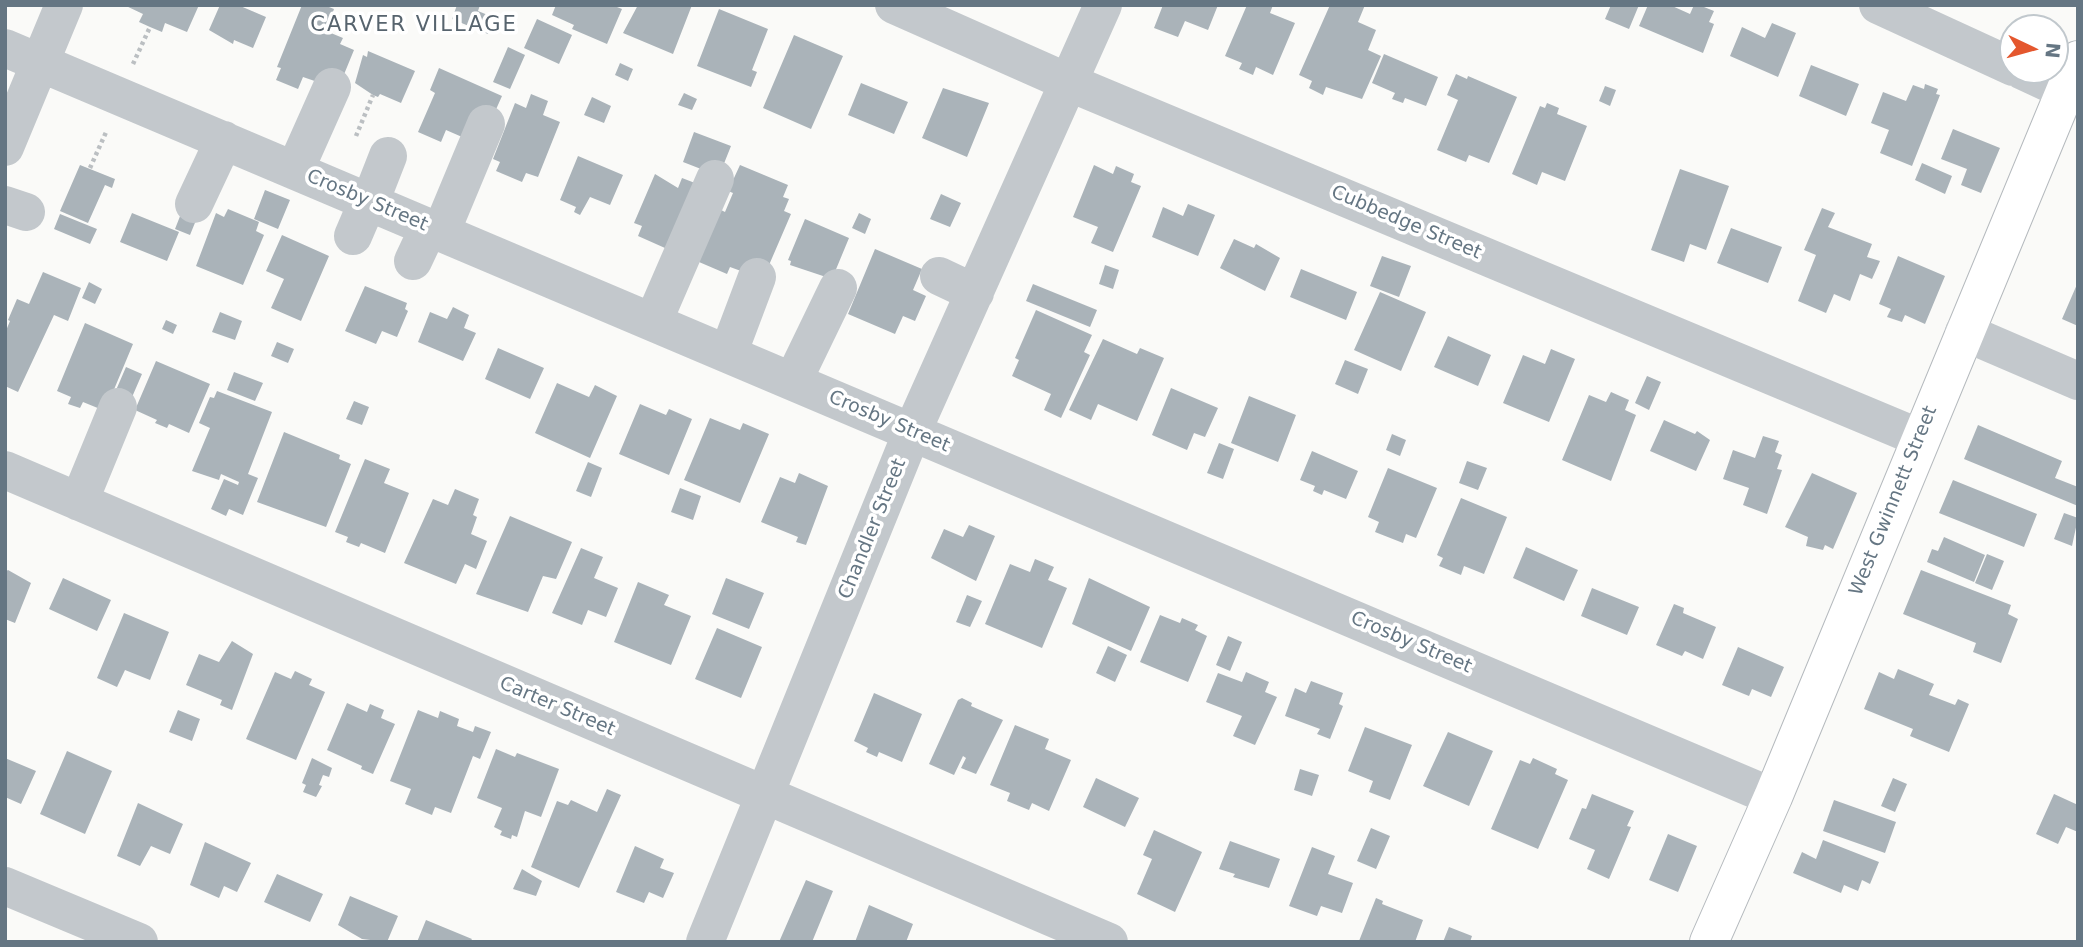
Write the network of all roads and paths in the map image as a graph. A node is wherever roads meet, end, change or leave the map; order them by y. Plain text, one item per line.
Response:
1 (64, 5) edge
2 (894, 5) edge
3 (1103, 5) edge
4 (1878, 5) edge
5 (5, 48) edge
6 (1999, 60) edge
7 (40, 62) junction
8 (2071, 75) edge
9 (1070, 83) junction
10 (332, 87) dead end
11 (486, 124) dead end
12 (224, 140) junction
13 (5, 147) edge
14 (388, 156) dead end
15 (295, 170) junction
16 (715, 179) dead end
17 (369, 202) junction
18 (194, 204) dead end
19 (435, 230) junction
20 (353, 236) dead end
21 (413, 261) dead end
22 (939, 276) dead end
23 (757, 277) dead end
24 (838, 288) dead end
25 (975, 293) junction
26 (653, 322) junction
27 (1964, 332) junction
28 (728, 354) junction
29 (793, 381) junction
30 (2078, 381) edge
31 (118, 407) dead end
32 (912, 432) junction
33 (1920, 438) junction
34 (5, 470) edge
35 (79, 502) junction
36 (765, 796) junction
37 (1773, 797) junction
38 (5, 886) edge
39 (139, 942) edge
40 (705, 942) edge
41 (1110, 942) edge
42 (1709, 942) edge

1 - 7 street
2 - 9 street, Cubbedge Street
3 - 9 street, Chandler Street
4 - 6 street
5 - 7 street, Crosby Street
7 - 12 street, Crosby Street
7 - 13 street
8 - 27 main road, West Gwinnett Street
9 - 25 street, Chandler Street
9 - 33 street, Cubbedge Street
10 - 15 street
11 - 19 street
12 - 15 street, Crosby Street
12 - 18 street
14 - 17 street
15 - 17 street, Crosby Street
16 - 26 street
17 - 19 street, Crosby Street
17 - 20 street
19 - 21 street
19 - 26 street, Crosby Street
22 - 25 street
23 - 28 street
24 - 29 street
25 - 32 street, Chandler Street
26 - 28 street, Crosby Street
27 - 30 street
27 - 33 main road, West Gwinnett Street
28 - 29 street, Crosby Street
29 - 32 street, Crosby Street
31 - 35 street
32 - 36 street, Chandler Street
32 - 37 street, Crosby Street
33 - 37 main road, West Gwinnett Street
34 - 35 street, Carter Street
35 - 36 street, Carter Street
36 - 40 street, Chandler Street
36 - 41 street, Carter Street
37 - 42 main road, West Gwinnett Street
38 - 39 street

